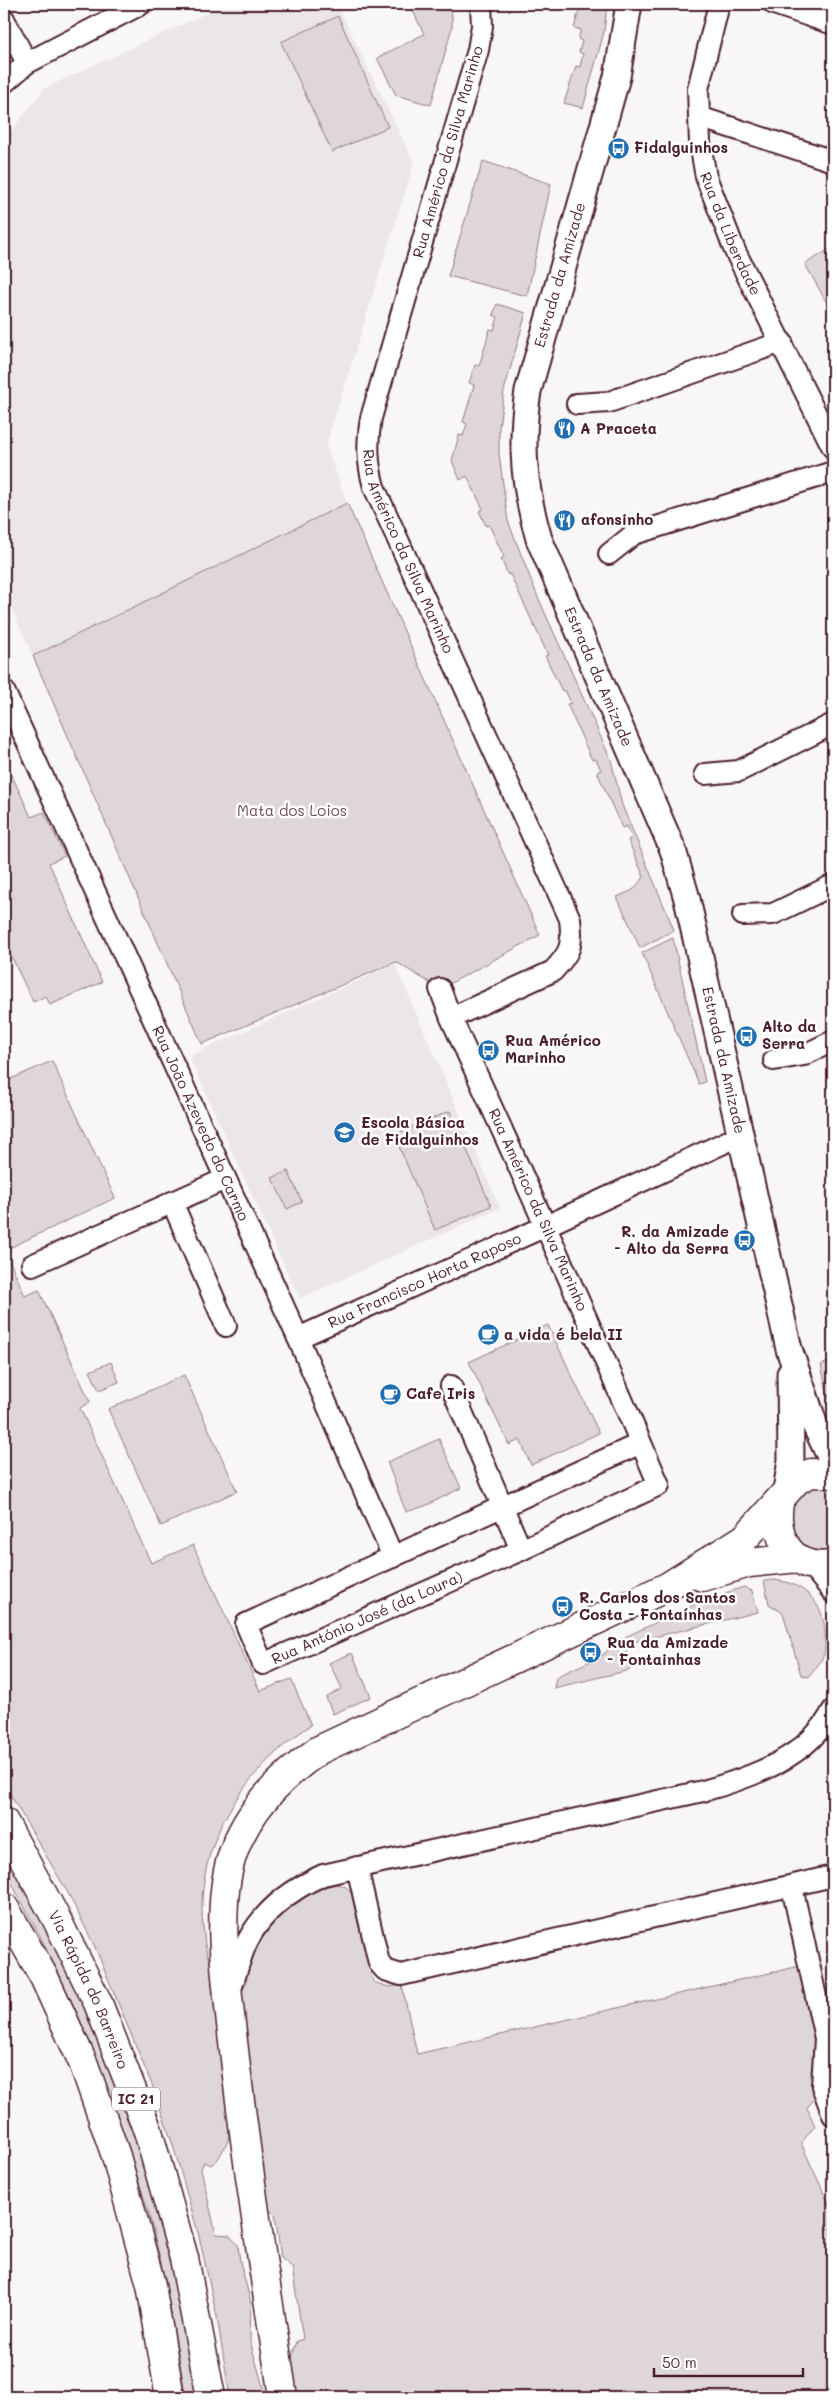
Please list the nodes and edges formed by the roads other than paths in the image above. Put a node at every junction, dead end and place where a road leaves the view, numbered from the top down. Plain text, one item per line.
1 (141, 4) edge
2 (481, 4) edge
3 (629, 4) edge
4 (720, 4) edge
5 (774, 4) edge
6 (4, 19) edge
7 (833, 24) edge
8 (27, 63) junction
9 (4, 83) edge
10 (699, 117) junction
11 (833, 161) edge
12 (782, 342) junction
13 (577, 404) dead end
14 (833, 448) edge
15 (833, 472) edge
16 (609, 554) dead end
17 (4, 691) edge
18 (833, 724) edge
19 (705, 774) dead end
20 (833, 885) edge
21 (743, 915) dead end
22 (440, 988) dead end
23 (451, 1018) junction
24 (833, 1041) edge
25 (774, 1060) dead end
26 (741, 1135) junction
27 (225, 1179) junction
28 (172, 1202) junction
29 (546, 1226) junction
30 (32, 1265) dead end
31 (226, 1326) dead end
32 (298, 1338) junction
33 (789, 1349) junction
34 (451, 1386) dead end
35 (641, 1443) junction
36 (833, 1463) edge
37 (833, 1474) edge
38 (659, 1485) joint
39 (783, 1495) junction
40 (503, 1507) junction
41 (522, 1550) junction
42 (393, 1557) junction
43 (813, 1561) edge
44 (667, 1587) junction
45 (833, 1592) edge
46 (833, 1710) edge
47 (4, 1822) edge
48 (357, 1867) junction
49 (833, 1876) edge
50 (792, 1887) junction
51 (4, 1907) edge
52 (228, 1996) junction
53 (833, 2115) edge
54 (170, 2397) edge
55 (211, 2397) edge
56 (283, 2397) edge

1 - 8 street
2 - 23 street, Rua Américo da Silva Marinho
3 - 26 street, Estrada da Amizade
4 - 10 street, Rua da Liberdade
5 - 7 street
6 - 8 street
8 - 9 street
10 - 11 street
10 - 12 street, Rua da Liberdade
12 - 13 street
12 - 14 street, Rua da Liberdade
15 - 16 street
17 - 27 street, Rua João Azevedo do Carmo
18 - 19 street
20 - 21 street
22 - 23 street, Rua Américo da Silva Marinho
23 - 29 street, Rua Américo da Silva Marinho
24 - 25 street
26 - 29 street, Rua Francisco Horta Raposo
26 - 33 street, Estrada da Amizade
27 - 28 street
27 - 32 street, Rua João Azevedo do Carmo
28 - 30 street
28 - 31 street
29 - 32 street, Rua Francisco Horta Raposo
29 - 35 street, Rua Américo da Silva Marinho
32 - 42 street, Rua João Azevedo do Carmo
33 - 36 street
33 - 39 street
34 - 40 street
35 - 38 street, Rua Américo da Silva Marinho
35 - 40 street, Rua António José (da Loura)
37 - 39 main road
38 - 41 street, Rua António José (da Loura)
39 - 43 main road
39 - 44 main road
40 - 41 street
40 - 42 street, Rua António José (da Loura)
41 - 42 street, Rua António José (da Loura)
43 - 44 main road
43 - 45 street
44 - 52 main road
46 - 48 street
47 - 55 main road, Via Rápida do Barreiro / IC 21
48 - 50 street
48 - 52 street
49 - 50 street
50 - 53 street
51 - 54 main road, IC 21
52 - 56 main road

